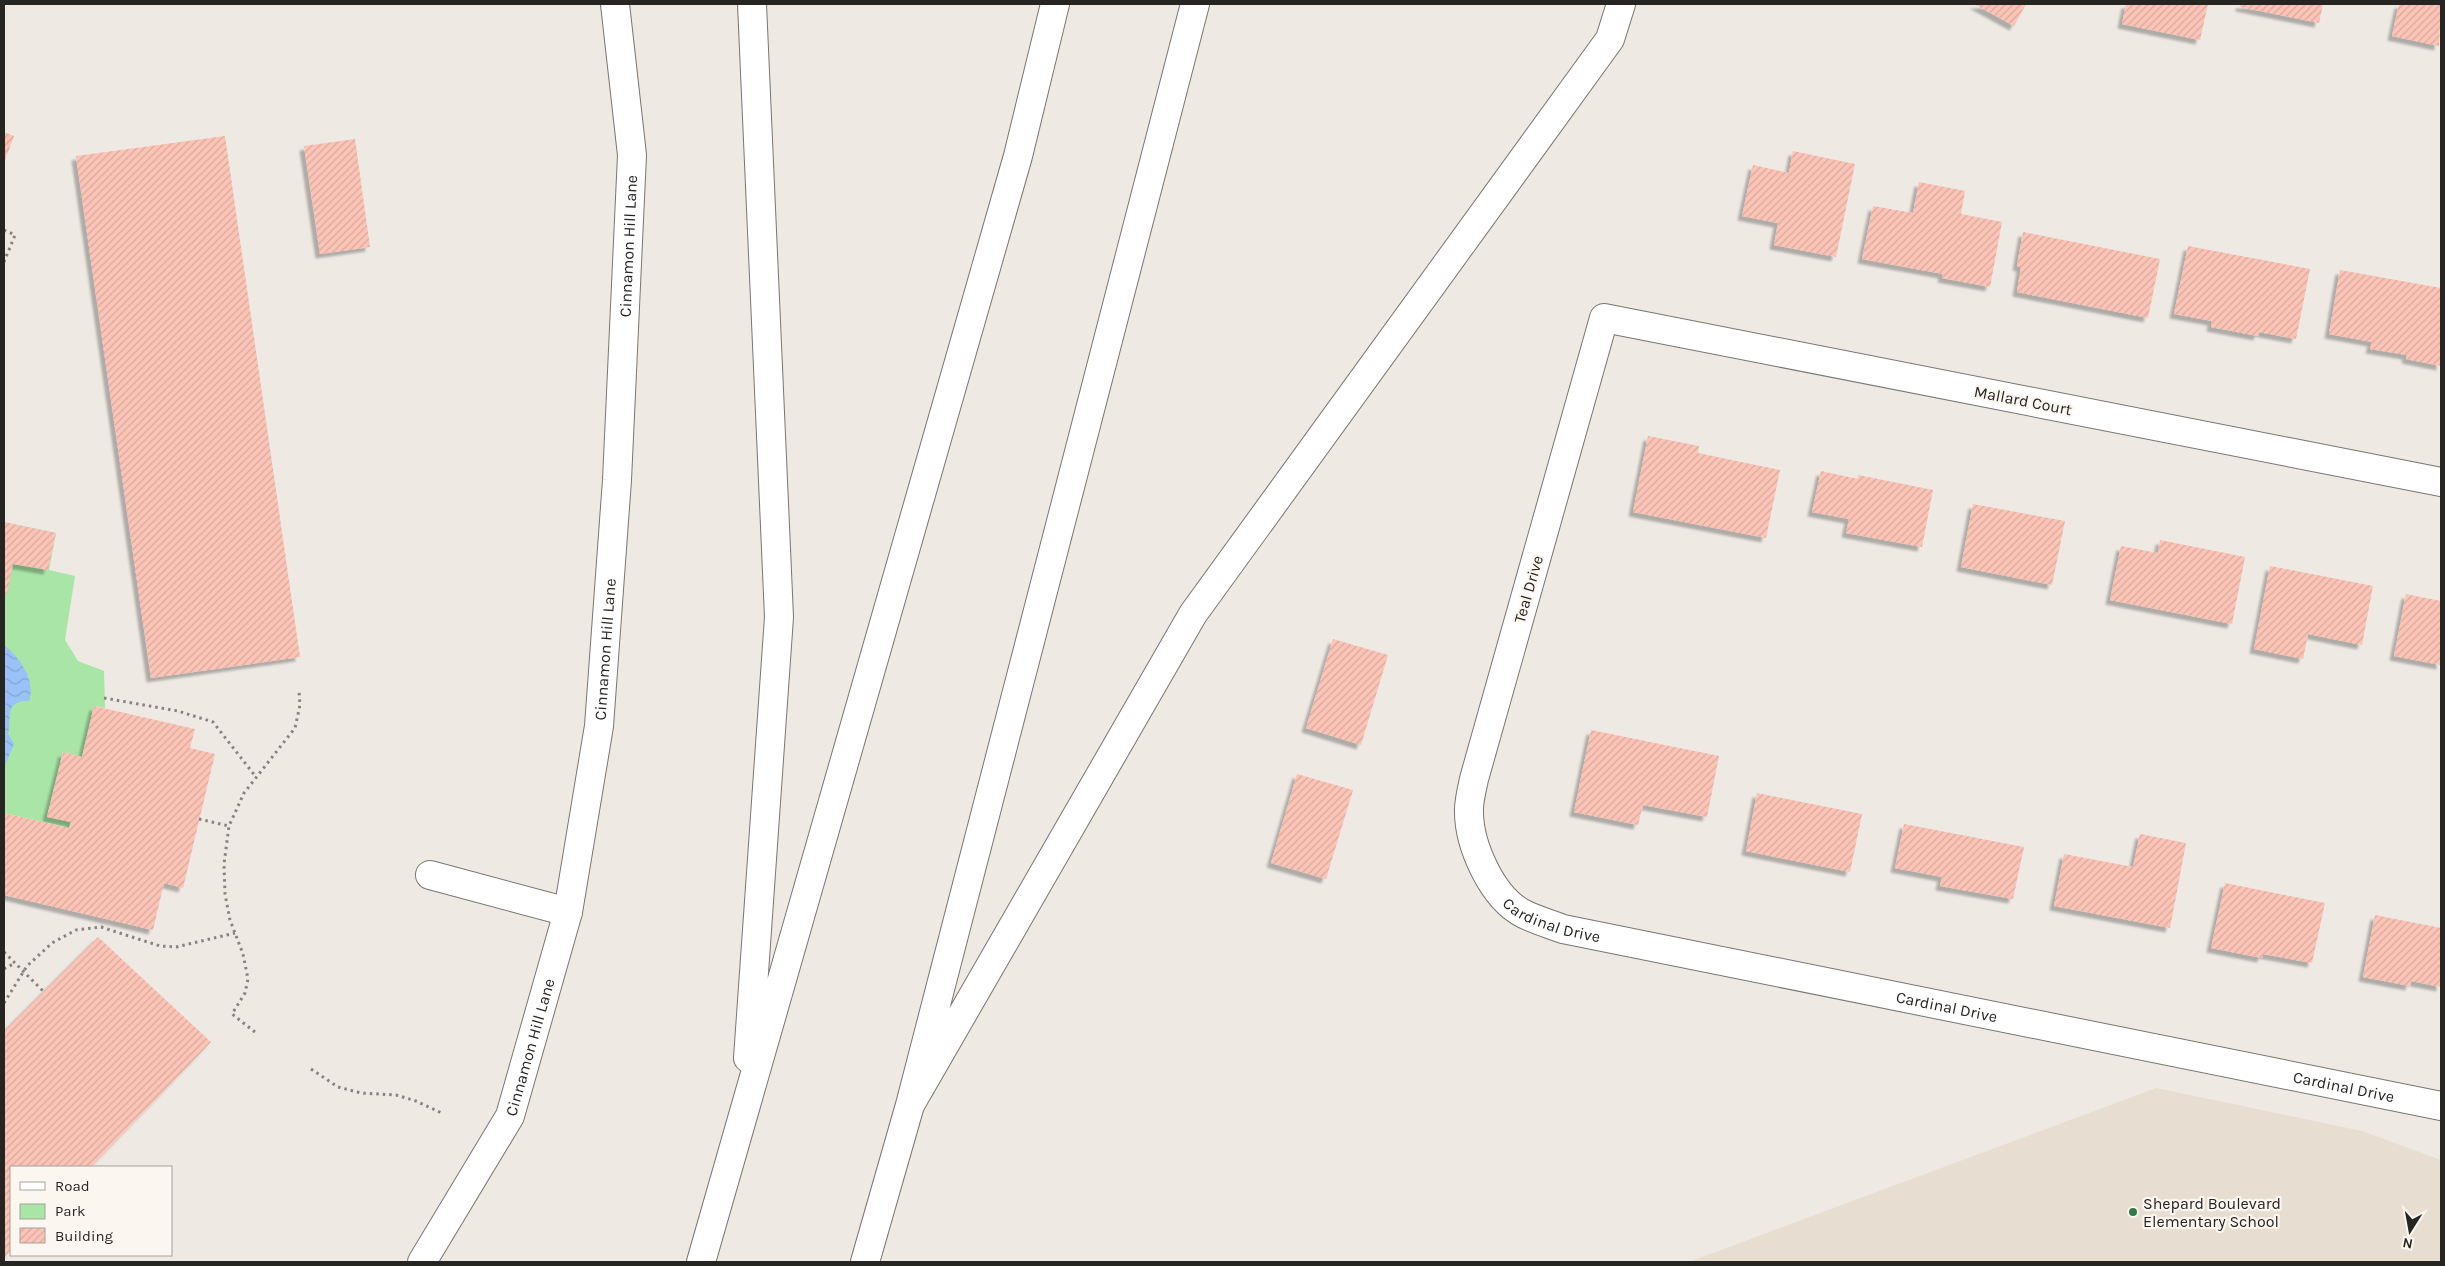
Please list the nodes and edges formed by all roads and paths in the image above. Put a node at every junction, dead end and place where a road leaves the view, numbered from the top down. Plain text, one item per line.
1 (614, 4) edge
2 (752, 4) edge
3 (1055, 4) edge
4 (1195, 4) edge
5 (1621, 4) edge
6 (4, 230) edge
7 (4, 262) edge
8 (1604, 318) joint
9 (2441, 482) edge
10 (299, 690) dead end
11 (104, 698) dead end
12 (256, 777) junction
13 (200, 819) dead end
14 (230, 826) junction
15 (1479, 860) joint
16 (430, 875) dead end
17 (568, 912) junction
18 (235, 933) junction
19 (4, 952) edge
20 (15, 963) junction
21 (4, 969) edge
22 (23, 971) junction
23 (43, 991) dead end
24 (4, 1003) edge
25 (255, 1032) dead end
26 (311, 1069) dead end
27 (2429, 1103) edge
28 (910, 1105) junction
29 (444, 1114) dead end
30 (744, 1114) junction
31 (2441, 1117) edge
32 (422, 1262) edge
33 (702, 1262) edge
34 (865, 1262) edge

1 - 17 main road, Cinnamon Hill Lane
2 - 30 main road
3 - 30 main road
4 - 28 main road
5 - 28 main road
6 - 7 path
8 - 9 main road, Mallard Court
8 - 15 main road, Teal Drive
10 - 12 path
11 - 12 path
12 - 14 path
13 - 14 path
14 - 18 path
15 - 27 main road, Cardinal Drive
16 - 17 main road
17 - 32 main road, Cinnamon Hill Lane
18 - 22 path
18 - 25 path
19 - 20 path
20 - 21 path
20 - 22 path
22 - 23 path
22 - 24 path
26 - 29 path
27 - 31 main road
28 - 34 main road
30 - 33 main road

